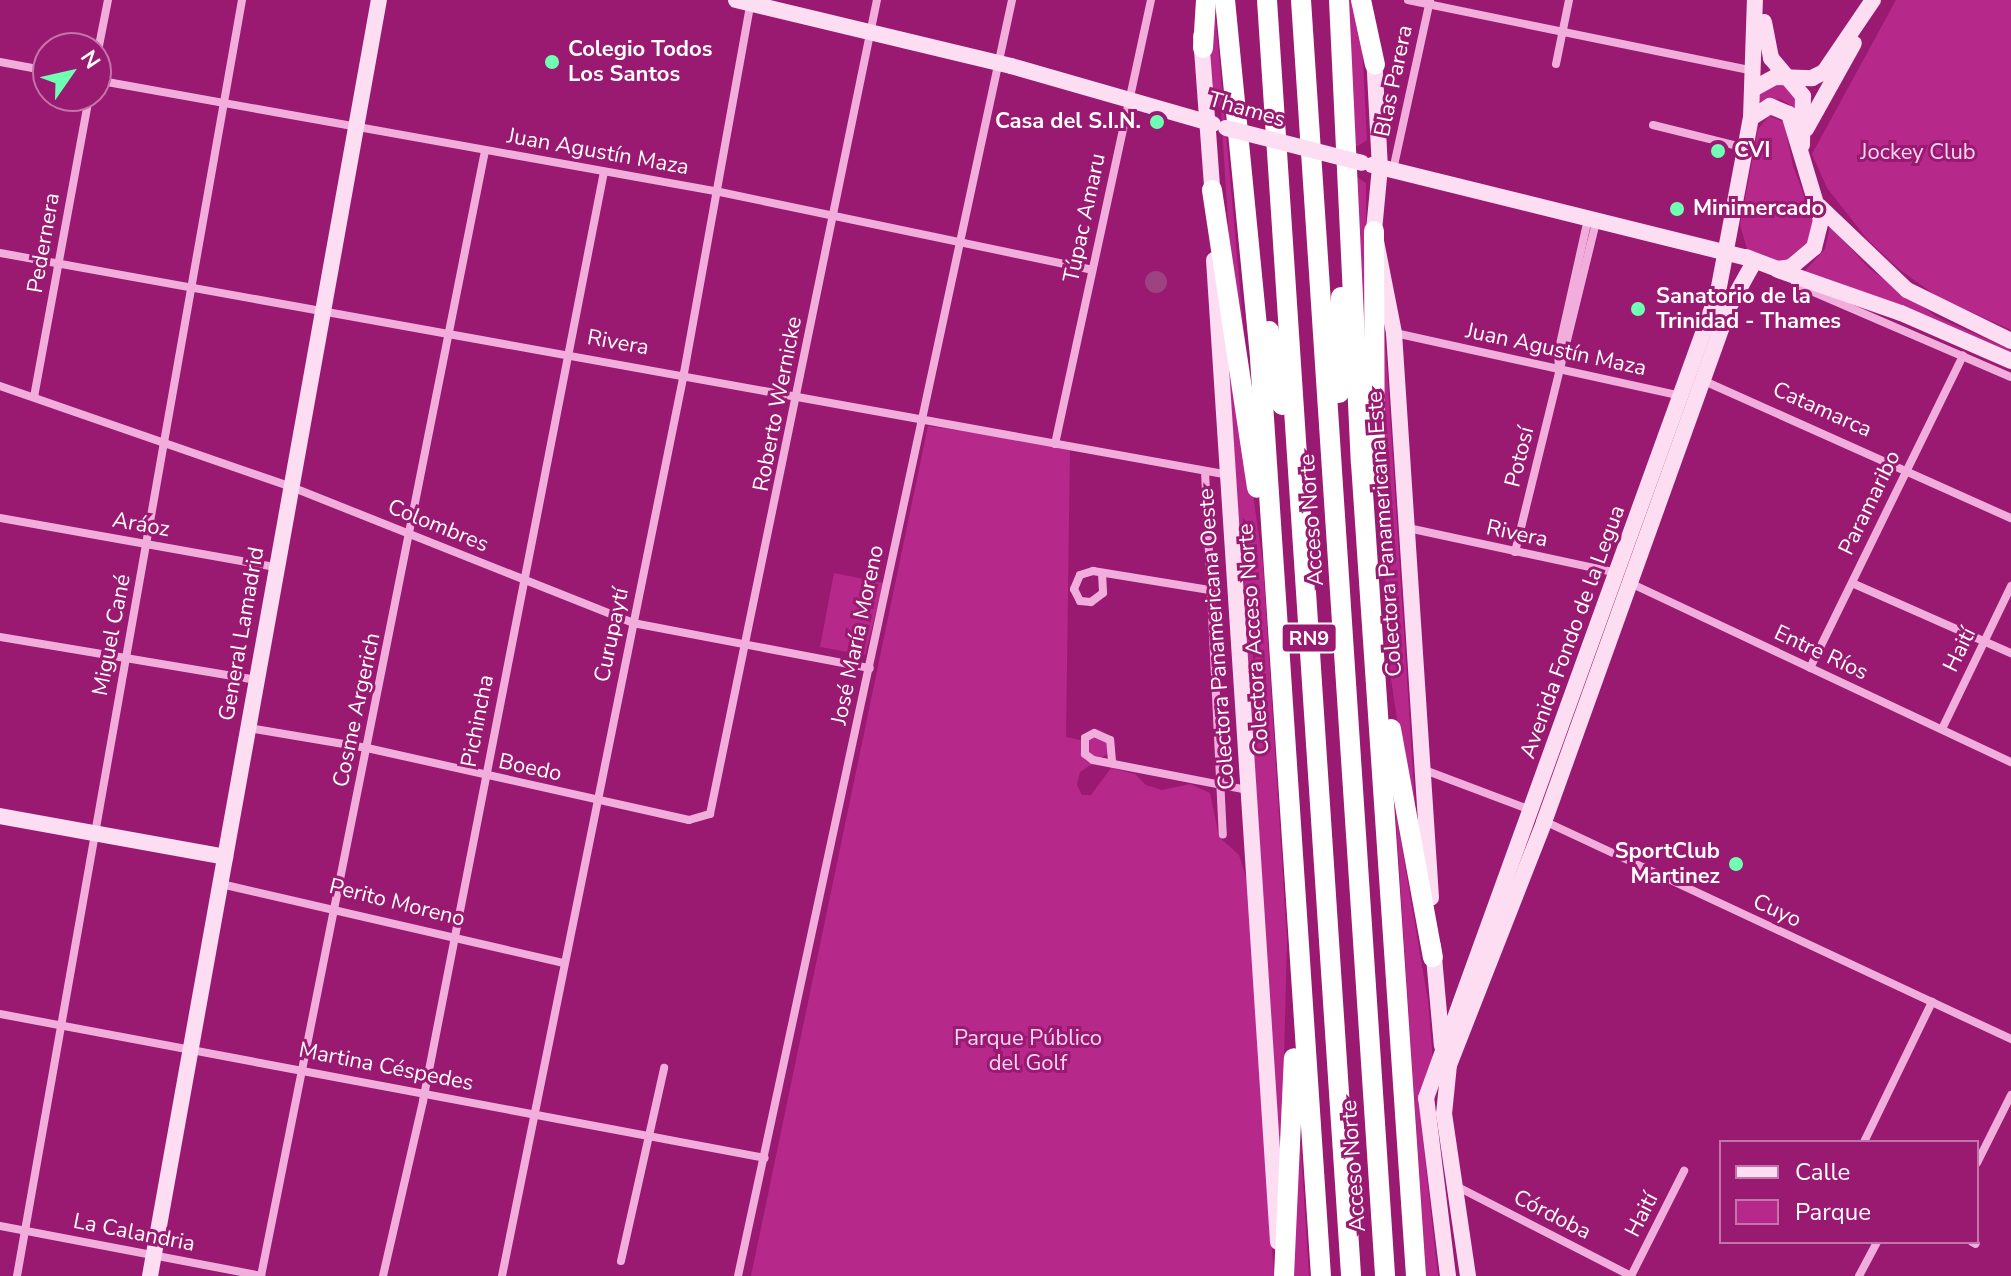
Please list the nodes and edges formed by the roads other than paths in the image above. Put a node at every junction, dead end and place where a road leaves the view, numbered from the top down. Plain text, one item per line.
1 (108, 0) edge
2 (242, 0) edge
3 (379, 0) edge
4 (877, 0) edge
5 (1012, 0) edge
6 (1151, 0) edge
7 (1198, 0) edge
8 (1206, 0) edge
9 (1225, 0) edge
10 (1240, 0) edge
11 (1267, 0) edge
12 (1301, 0) edge
13 (1327, 0) edge
14 (1339, 0) edge
15 (1361, 0) edge
16 (1372, 0) edge
17 (1408, 0) edge
18 (1569, 0) edge
19 (1755, 0) edge
20 (1764, 0) edge
21 (1873, 0) edge
22 (746, 1) edge
23 (1429, 1) edge
24 (1563, 29) junction
25 (1857, 29) junction
26 (102, 32) edge
27 (871, 32) junction
28 (1203, 48) junction
29 (0, 62) edge
30 (998, 63) junction
31 (1556, 64) dead end
32 (1375, 65) junction
33 (32, 68) edge
34 (1754, 71) junction
35 (1792, 78) junction
36 (112, 83) edge
37 (1753, 89) junction
38 (1130, 97) junction
39 (224, 102) junction
40 (86, 112) edge
41 (1751, 118) junction
42 (1206, 122) junction
43 (1653, 125) dead end
44 (357, 128) junction
45 (1806, 129) junction
46 (1746, 148) junction
47 (485, 151) junction
48 (1799, 154) junction
49 (1387, 168) junction
50 (604, 172) junction
51 (1212, 190) junction
52 (715, 191) junction
53 (1818, 205) junction
54 (834, 216) junction
55 (1593, 218) junction
56 (1731, 224) junction
57 (1374, 231) junction
58 (960, 240) junction
59 (1726, 252) junction
60 (0, 253) edge
61 (60, 262) junction
62 (1754, 262) junction
63 (1777, 269) junction
64 (1092, 270) junction
65 (189, 289) junction
66 (321, 310) junction
67 (450, 332) junction
68 (1394, 333) junction
69 (2011, 341) edge
70 (569, 353) junction
71 (1963, 355) junction
72 (2011, 361) edge
73 (1559, 371) junction
74 (684, 373) junction
75 (2011, 377) edge
76 (1705, 378) junction
77 (0, 386) edge
78 (798, 394) junction
79 (1682, 396) junction
80 (34, 397) junction
81 (921, 416) junction
82 (165, 441) junction
83 (1055, 444) junction
84 (1907, 469) junction
85 (1205, 471) junction
86 (1229, 475) junction
87 (289, 486) junction
88 (1301, 511) junction
89 (0, 518) edge
90 (2011, 518) edge
91 (1336, 525) junction
92 (1408, 528) junction
93 (412, 534) junction
94 (148, 544) junction
95 (1515, 552) junction
96 (276, 567) junction
97 (1102, 573) dead end
98 (1624, 579) junction
99 (524, 580) junction
100 (1852, 583) junction
101 (2011, 586) edge
102 (1209, 590) junction
103 (1277, 619) junction
104 (1372, 621) junction
105 (633, 623) junction
106 (0, 637) edge
107 (1984, 641) junction
108 (748, 646) junction
109 (2011, 653) edge
110 (126, 657) junction
111 (870, 668) junction
112 (1810, 668) junction
113 (257, 680) junction
114 (248, 728) junction
115 (1942, 729) junction
116 (367, 748) junction
117 (1112, 761) dead end
118 (2011, 762) edge
119 (1421, 768) junction
120 (486, 777) junction
121 (1220, 788) junction
122 (1249, 790) junction
123 (597, 800) junction
124 (710, 814) joint
125 (0, 816) edge
126 (1538, 816) junction
127 (95, 834) junction
128 (1223, 835) dead end
129 (225, 857) junction
130 (221, 884) junction
131 (334, 909) junction
132 (1297, 926) junction
133 (454, 940) junction
134 (1433, 957) junction
135 (564, 963) junction
136 (1434, 986) junction
137 (1466, 1000) junction
138 (1932, 1002) junction
139 (0, 1014) edge
140 (64, 1027) junction
141 (2011, 1039) edge
142 (191, 1048) junction
143 (1446, 1057) junction
144 (664, 1068) dead end
145 (303, 1069) junction
146 (424, 1092) junction
147 (2011, 1095) edge
148 (534, 1113) junction
149 (652, 1135) junction
150 (1865, 1140) edge
151 (765, 1158) junction
152 (1979, 1159) edge
153 (1684, 1171) dead end
154 (1456, 1186) junction
155 (0, 1226) edge
156 (26, 1231) junction
157 (1876, 1244) edge
158 (153, 1254) junction
159 (621, 1261) dead end
160 (1861, 1274) edge
161 (17, 1276) edge
162 (150, 1276) edge
163 (261, 1276) edge
164 (383, 1276) edge
165 (502, 1276) edge
166 (738, 1276) edge
167 (1282, 1276) edge
168 (1321, 1276) edge
169 (1351, 1276) edge
170 (1385, 1276) edge
171 (1416, 1276) edge
172 (1448, 1276) edge
173 (1468, 1276) edge
174 (1631, 1276) edge
175 (1871, 1276) edge

1 - 26 street
2 - 39 street, Miguel Cané
3 - 44 street, General Lamadrid
4 - 27 street, Roberto Wernicke
5 - 30 street, José María Moreno
6 - 38 street, Túpac Amaru
7 - 28 street, Colectora Panamericana Oeste
8 - 28 highway
9 - 103 highway, Colectora Acceso Norte
10 - 88 highway
11 - 88 highway, Acceso Norte / RN9
12 - 91 highway, Acceso Norte / RN9
13 - 91 highway
14 - 104 highway
15 - 32 highway
16 - 32 street, Colectora Panamericana Este
17 - 23 street
18 - 24 street
19 - 34 street
20 - 35 street
21 - 25 street
22 - 27 street, Thames
22 - 52 street, Curupaytí
23 - 24 street
23 - 49 street, Blas Parera
24 - 31 street
24 - 34 street
25 - 35 street
25 - 45 street
27 - 30 street, Thames
27 - 54 street, Roberto Wernicke
28 - 42 street, Colectora Panamericana Oeste
29 - 33 street
30 - 38 street, Thames
30 - 58 street, José María Moreno
32 - 49 street, Colectora Panamericana Este
34 - 37 street
35 - 37 street
35 - 45 street
36 - 39 street, Juan Agustín Maza
37 - 41 street
38 - 42 street, Thames
38 - 64 street, Túpac Amaru
39 - 44 street, Juan Agustín Maza
39 - 65 street, Miguel Cané
40 - 61 street, Pedernera
41 - 46 street, Avenida Fondo de la Legua
41 - 48 street
42 - 49 street, Thames, bridge
42 - 51 street, Colectora Panamericana Oeste
43 - 46 street
44 - 47 street, Juan Agustín Maza
44 - 66 street, General Lamadrid
45 - 48 street
46 - 56 street, Avenida Fondo de la Legua
47 - 50 street, Juan Agustín Maza
47 - 67 street, Cosme Argerich
48 - 53 street
49 - 55 street, Thames
49 - 57 street, Colectora Panamericana Este
50 - 52 street, Juan Agustín Maza
50 - 70 street, Pichincha
51 - 86 street, Colectora Panamericana Oeste
51 - 103 highway
52 - 54 street, Juan Agustín Maza
52 - 74 street, Curupaytí
53 - 63 street
53 - 69 street
54 - 58 street, Juan Agustín Maza
54 - 78 street, Roberto Wernicke
55 - 59 street, Thames
55 - 73 street, Potosí
56 - 59 street, Avenida Fondo de la Legua
56 - 62 street
57 - 68 street, Colectora Panamericana Este
57 - 104 highway
58 - 64 street, Juan Agustín Maza
58 - 81 street, José María Moreno
59 - 62 street, Thames
59 - 79 street, Avenida Fondo de la Legua
60 - 61 street, Rivera
61 - 65 street, Rivera
61 - 80 street, Pedernera
62 - 63 street, Thames
62 - 71 street
62 - 76 street, Avenida Fondo de la Legua
63 - 72 street, Thames
64 - 83 street, Túpac Amaru
65 - 66 street, Rivera
65 - 82 street, Miguel Cané
66 - 67 street, Rivera
66 - 87 street, General Lamadrid
67 - 70 street, Rivera
67 - 93 street, Cosme Argerich
68 - 73 street, Juan Agustín Maza
68 - 92 street, Colectora Panamericana Este
70 - 74 street, Rivera
70 - 99 street, Pichincha
71 - 75 street
71 - 84 street, Paramaribo
73 - 79 street, Juan Agustín Maza
73 - 95 street, Potosí
74 - 78 street, Rivera
74 - 105 street, Curupaytí
76 - 79 street
76 - 84 street, Catamarca
76 - 98 street, Avenida Fondo de la Legua
77 - 80 street, Colombres
78 - 81 street, Rivera
78 - 108 street, Roberto Wernicke
79 - 98 street, Avenida Fondo de la Legua
80 - 82 street, Colombres
81 - 83 street, Rivera
81 - 111 street, José María Moreno
82 - 87 street, Colombres
82 - 94 street, Miguel Cané
83 - 85 street, Rivera
84 - 90 street, Catamarca
84 - 100 street, Paramaribo
85 - 86 street, Rivera
85 - 102 street
86 - 122 street, Colectora Panamericana Oeste
87 - 93 street, Colombres
87 - 96 street, General Lamadrid
88 - 169 highway, Acceso Norte / RN9
89 - 94 street, Aráoz
91 - 170 highway, Acceso Norte / RN9
92 - 95 street, Rivera
92 - 119 street, Colectora Panamericana Este
93 - 99 street, Colombres
93 - 116 street, Cosme Argerich
94 - 96 street, Aráoz
94 - 110 street, Miguel Cané
95 - 98 street, Rivera
96 - 113 street, General Lamadrid
97 - 102 street
98 - 112 street, Entre Ríos
98 - 126 street, Avenida Fondo de la Legua
99 - 105 street, Colombres
99 - 120 street, Pichincha
100 - 107 street
100 - 112 street, Paramaribo
101 - 107 street, Haití
102 - 121 street
103 - 132 highway, Colectora Acceso Norte
104 - 134 highway
104 - 171 highway
105 - 108 street, Colombres
105 - 123 street, Curupaytí
106 - 110 street
107 - 109 street
107 - 115 street, Haití
108 - 111 street, Colombres
108 - 124 street, Roberto Wernicke
110 - 113 street
110 - 127 street, Miguel Cané
111 - 151 street, José María Moreno
112 - 115 street, Entre Ríos
113 - 114 street, General Lamadrid
114 - 116 street, Boedo
114 - 129 street, General Lamadrid
115 - 118 street, Entre Ríos
116 - 120 street, Boedo
116 - 131 street, Cosme Argerich
117 - 121 street
119 - 126 street
119 - 134 street, Colectora Panamericana Este
120 - 123 street, Boedo
120 - 133 street, Pichincha
121 - 122 street
121 - 128 street
122 - 167 street, Colectora Panamericana Oeste
123 - 124 street, Boedo
123 - 135 street, Curupaytí
125 - 127 street
126 - 137 street, Avenida Fondo de la Legua
126 - 138 street, Cuyo
127 - 129 street
127 - 140 street, Miguel Cané
129 - 130 street, General Lamadrid
130 - 131 street, Perito Moreno
130 - 142 street, General Lamadrid
131 - 133 street, Perito Moreno
131 - 145 street, Cosme Argerich
132 - 167 highway
132 - 168 highway, Colectora Acceso Norte
133 - 135 street, Perito Moreno
133 - 146 street, Pichincha
134 - 136 street, Colectora Panamericana Este
135 - 148 street, Curupaytí
136 - 137 street
136 - 143 street, Colectora Panamericana Este
137 - 143 street, Avenida Fondo de la Legua
138 - 141 street, Cuyo
138 - 150 street
139 - 140 street, Martina Céspedes
140 - 142 street, Martina Céspedes
140 - 156 street, Miguel Cané
142 - 145 street, Martina Céspedes
142 - 158 street, General Lamadrid
143 - 154 street
143 - 172 street
144 - 149 street
145 - 146 street, Martina Céspedes
145 - 163 street, Cosme Argerich
146 - 148 street, Martina Céspedes
146 - 164 street, Pichincha
147 - 152 street
148 - 149 street, Martina Céspedes
148 - 165 street, Curupaytí
149 - 151 street, Martina Céspedes
149 - 159 street
151 - 166 street, José María Moreno
153 - 174 street, Haití
154 - 173 street
154 - 174 street, Córdoba
155 - 156 street, La Calandria
156 - 158 street, La Calandria
156 - 161 street, Miguel Cané
157 - 160 street
158 - 162 street, General Lamadrid
158 - 163 street, La Calandria
160 - 175 street

